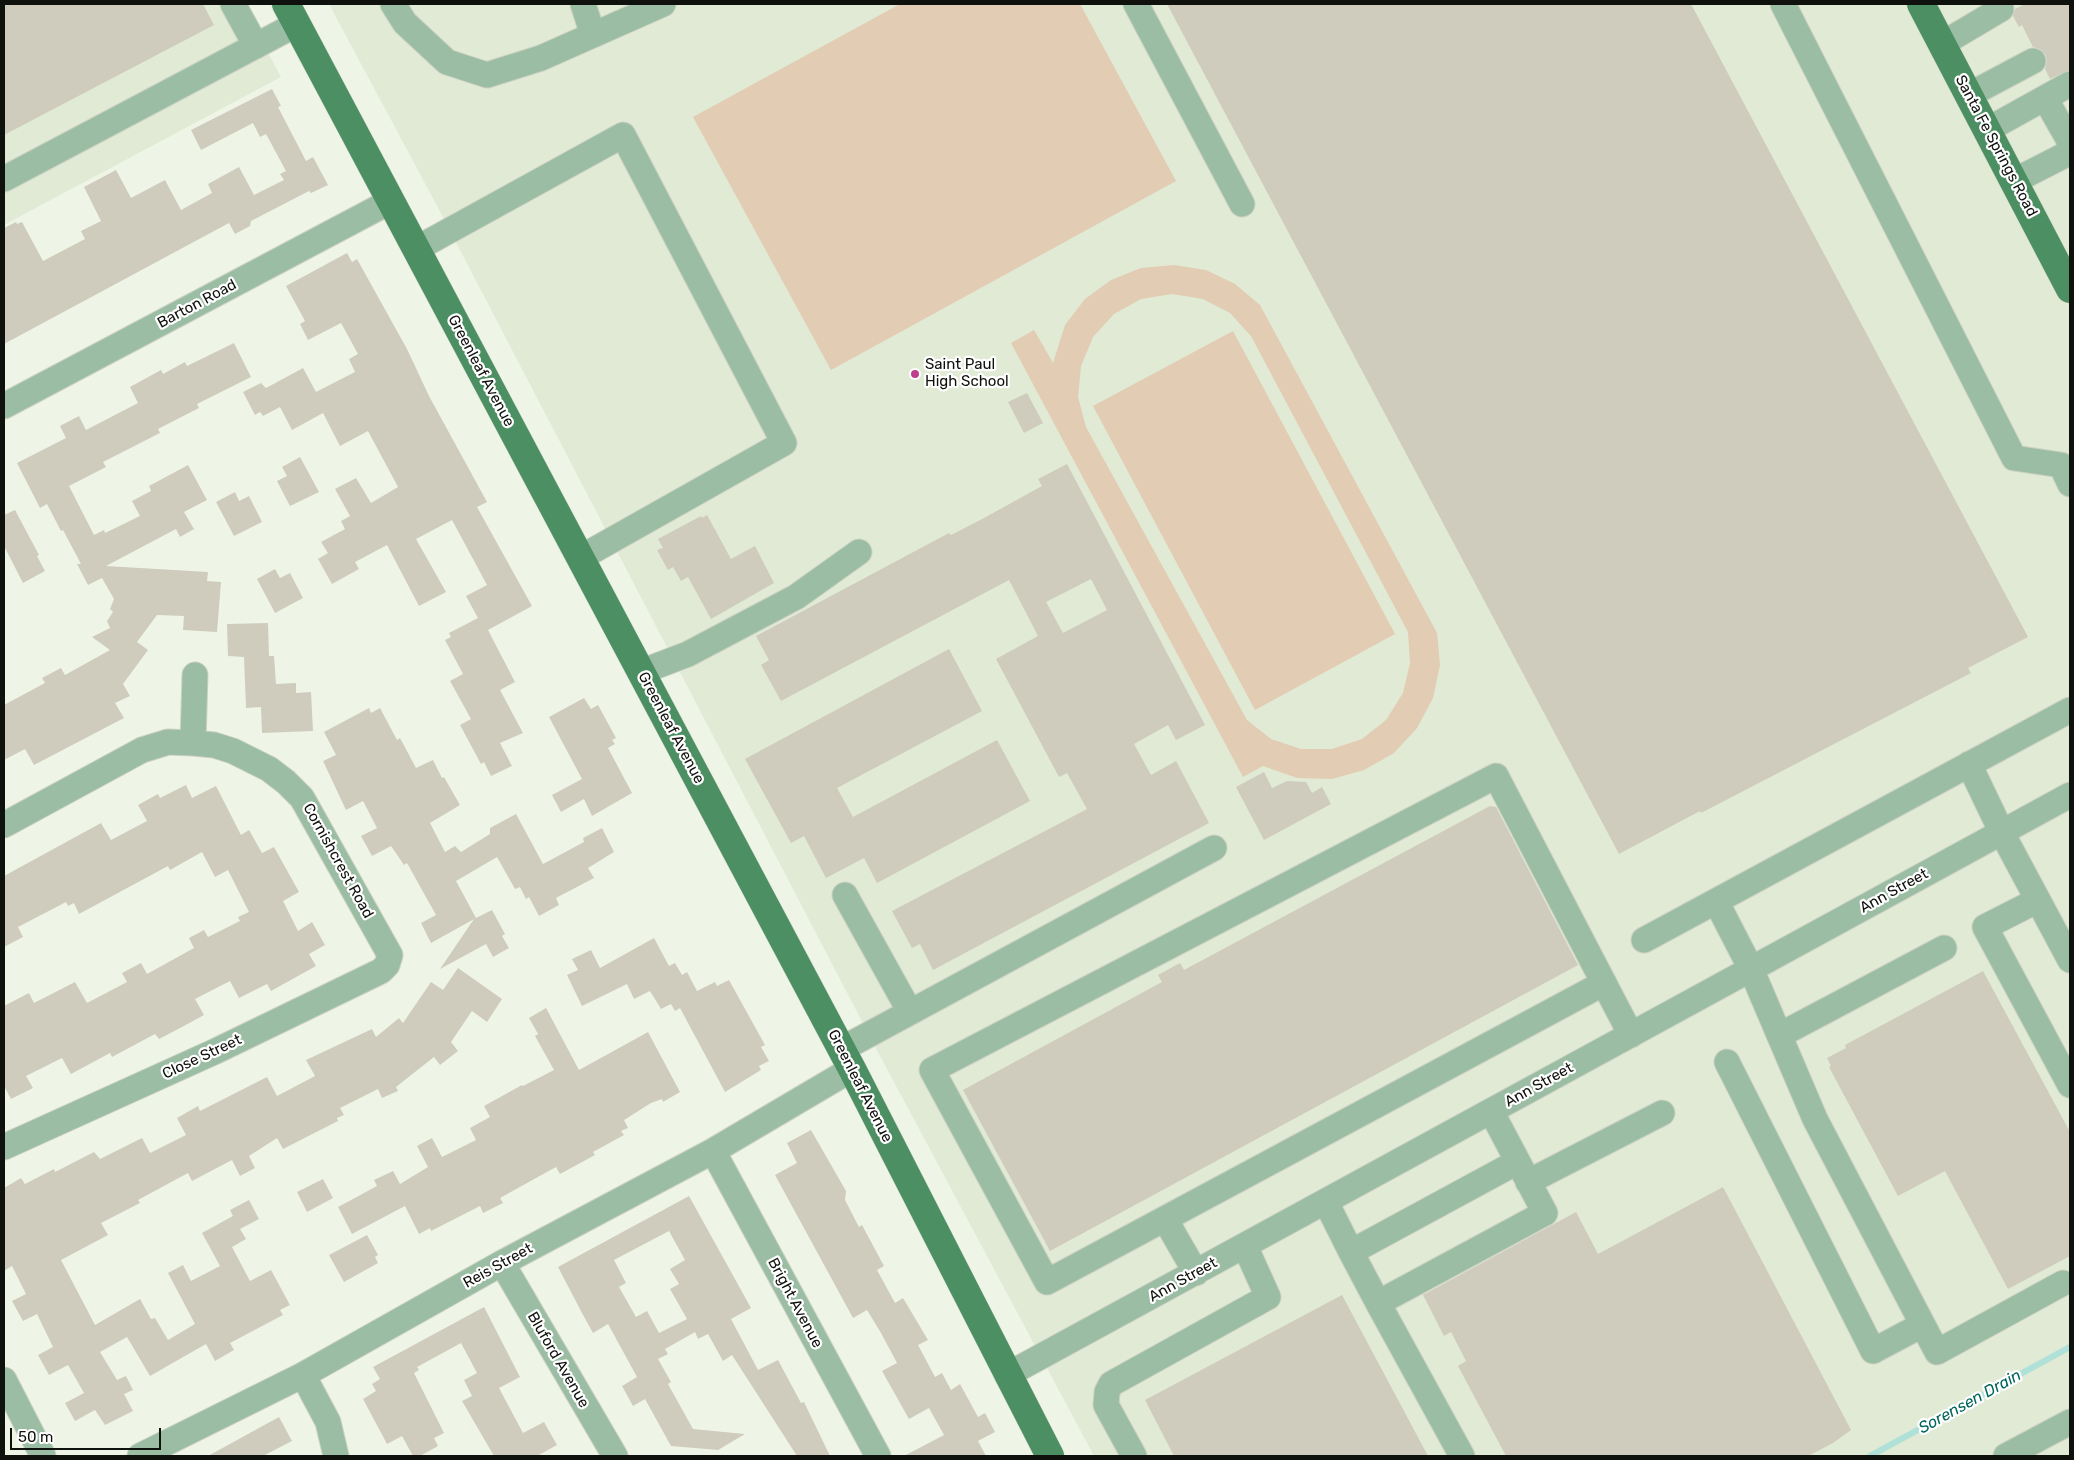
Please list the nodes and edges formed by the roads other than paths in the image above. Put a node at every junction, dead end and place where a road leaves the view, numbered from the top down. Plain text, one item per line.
1 (233, 4) edge
2 (393, 4) edge
3 (583, 4) edge
4 (663, 4) edge
5 (1136, 4) edge
6 (1783, 4) edge
7 (1921, 4) edge
8 (2002, 9) dead end
9 (291, 14) edge
10 (593, 36) junction
11 (1942, 44) junction
12 (256, 46) junction
13 (2033, 61) dead end
14 (2070, 84) edge
15 (1968, 95) junction
16 (2045, 98) junction
17 (1987, 130) junction
18 (4, 179) edge
19 (2014, 181) junction
20 (391, 201) junction
21 (1242, 204) dead end
22 (416, 249) junction
23 (2070, 289) edge
24 (4, 406) edge
25 (2070, 484) edge
26 (859, 552) dead end
27 (580, 558) junction
28 (641, 672) junction
29 (195, 675) dead end
30 (2070, 710) edge
31 (193, 743) junction
32 (1970, 764) junction
33 (2070, 795) edge
34 (4, 825) edge
35 (2002, 833) junction
36 (1214, 848) dead end
37 (845, 895) dead end
38 (2038, 900) junction
39 (1716, 901) junction
40 (1644, 940) dead end
41 (1944, 948) dead end
42 (390, 955) joint
43 (2070, 960) edge
44 (1751, 970) junction
45 (1604, 984) junction
46 (910, 1012) junction
47 (1631, 1035) junction
48 (1780, 1035) junction
49 (847, 1059) junction
50 (1727, 1062) dead end
51 (2070, 1084) edge
52 (1492, 1111) junction
53 (1662, 1113) dead end
54 (4, 1147) edge
55 (713, 1151) junction
56 (1523, 1172) junction
57 (1326, 1202) junction
58 (1165, 1219) junction
59 (1244, 1246) junction
60 (1351, 1252) junction
61 (502, 1263) junction
62 (1196, 1273) junction
63 (2063, 1283) dead end
64 (1378, 1302) junction
65 (1922, 1325) junction
66 (303, 1375) junction
67 (1008, 1376) junction
68 (4, 1380) edge
69 (2070, 1422) edge
70 (43, 1456) edge
71 (140, 1456) edge
72 (336, 1456) edge
73 (615, 1456) edge
74 (878, 1456) edge
75 (1050, 1456) edge
76 (1134, 1456) edge
77 (1462, 1456) edge
78 (2006, 1456) edge

1 - 12 street
2 - 10 street
3 - 10 street
4 - 10 street
5 - 21 street
6 - 25 street
7 - 11 main road, Santa Fe Springs Road
8 - 11 street
9 - 12 street
9 - 20 main road, Greenleaf Avenue
11 - 15 main road, Santa Fe Springs Road
12 - 18 street
13 - 15 street
14 - 16 street
15 - 17 main road, Santa Fe Springs Road
16 - 17 street
16 - 19 street
17 - 19 main road, Santa Fe Springs Road
19 - 23 main road, Santa Fe Springs Road
20 - 22 main road, Greenleaf Avenue
20 - 24 street, Barton Road
22 - 27 main road, Greenleaf Avenue
22 - 27 street
26 - 28 street
27 - 28 main road, Greenleaf Avenue
28 - 49 main road, Greenleaf Avenue
29 - 31 street
30 - 32 street
31 - 34 street, Cornishcrest Road
31 - 42 street, Cornishcrest Road
32 - 35 street
32 - 39 street
33 - 35 street, Ann Street
35 - 38 street
35 - 44 street, Ann Street
36 - 46 street, Reis Street
37 - 46 street
38 - 43 street
38 - 51 street
39 - 40 street
39 - 44 street
41 - 48 street
42 - 54 street, Close Street
44 - 47 street, Ann Street
44 - 48 street
45 - 47 street
45 - 58 street
45 - 58 street
46 - 49 street, Reis Street
47 - 52 street, Ann Street
48 - 65 street
49 - 55 street, Reis Street
49 - 67 main road, Greenleaf Avenue
50 - 65 street
52 - 56 street
52 - 57 street, Ann Street
53 - 56 street
55 - 61 street, Reis Street
55 - 74 street, Bright Avenue
56 - 60 street
56 - 64 street
57 - 59 street, Ann Street
57 - 60 street
58 - 62 street
59 - 62 street, Ann Street
59 - 76 street
60 - 64 street
61 - 66 street, Reis Street
61 - 73 street, Bluford Avenue
62 - 67 street, Ann Street
63 - 65 street
64 - 77 street
66 - 71 street, Reis Street
66 - 72 street
67 - 75 main road, Greenleaf Avenue
68 - 70 street
69 - 78 street

